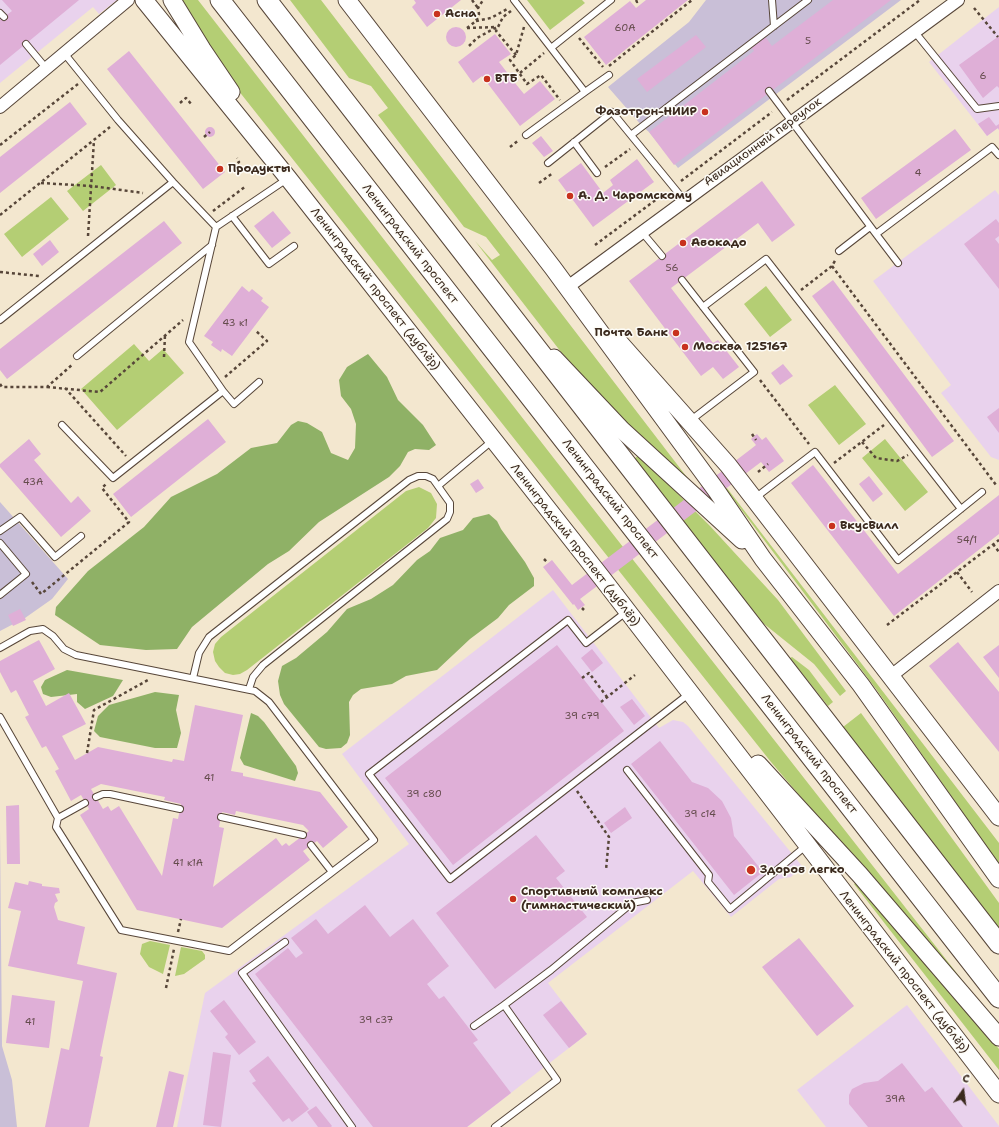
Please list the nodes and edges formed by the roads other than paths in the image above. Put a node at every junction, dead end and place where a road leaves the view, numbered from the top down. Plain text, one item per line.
1 (128, 0) edge
2 (144, 0) edge
3 (172, 0) edge
4 (220, 0) edge
5 (267, 0) edge
6 (347, 0) edge
7 (611, 0) edge
8 (772, 0) edge
9 (808, 0) edge
10 (958, 0) edge
11 (516, 3) edge
12 (774, 26) junction
13 (914, 31) junction
14 (26, 44) dead end
15 (551, 48) junction
16 (739, 52) junction
17 (64, 53) junction
18 (744, 58) dead end
19 (46, 68) junction
20 (609, 74) dead end
21 (769, 91) dead end
22 (585, 92) junction
23 (999, 106) edge
24 (0, 107) edge
25 (791, 121) junction
26 (526, 135) dead end
27 (631, 135) junction
28 (574, 142) junction
29 (999, 155) edge
30 (548, 163) dead end
31 (283, 172) junction
32 (597, 174) road end
33 (173, 182) junction
34 (684, 200) junction
35 (232, 216) junction
36 (216, 226) junction
37 (870, 227) junction
38 (641, 231) junction
39 (876, 234) junction
40 (212, 245) junction
41 (294, 246) dead end
42 (840, 251) road end
43 (662, 256) dead end
44 (898, 263) dead end
45 (552, 268) junction
46 (682, 280) dead end
47 (569, 286) junction
48 (703, 307) junction
49 (506, 308) junction
50 (0, 320) edge
51 (77, 356) road end
52 (260, 382) dead end
53 (223, 391) junction
54 (690, 421) junction
55 (62, 424) dead end
56 (493, 440) junction
57 (438, 486) junction
58 (982, 492) dead end
59 (754, 499) junction
60 (961, 509) junction
61 (0, 531) edge
62 (81, 536) dead end
63 (0, 543) edge
64 (763, 559) junction
65 (999, 591) edge
66 (0, 595) edge
67 (627, 611) junction
68 (0, 648) edge
69 (891, 676) junction
70 (193, 678) junction
71 (249, 689) junction
72 (691, 692) junction
73 (0, 717) edge
74 (627, 770) dead end
75 (96, 797) dead end
76 (85, 803) dead end
77 (180, 809) dead end
78 (221, 817) dead end
79 (999, 817) edge
80 (58, 818) junction
81 (303, 835) dead end
82 (311, 845) dead end
83 (807, 845) junction
84 (332, 872) junction
85 (999, 879) edge
86 (647, 900) dead end
87 (285, 942) dead end
88 (999, 944) edge
89 (999, 998) edge
90 (504, 1005) junction
91 (474, 1026) dead end
92 (999, 1036) edge
93 (999, 1094) edge
94 (352, 1127) edge
95 (495, 1127) edge

1 - 17 street
2 - 31 main road, Ленинградский проспект (дублёр)
3 - 31 main road
4 - 89 main road, Ленинградский проспект
5 - 49 main road
6 - 45 main road
7 - 15 lane
8 - 12 lane
9 - 12 lane
10 - 13 street, Авиационный переулок
11 - 15 lane
12 - 16 lane
13 - 23 lane
13 - 25 street, Авиационный переулок
14 - 19 lane
15 - 22 lane
16 - 18 lane
16 - 27 lane
17 - 19 street
17 - 33 lane
19 - 24 street
20 - 22 lane
21 - 25 lane
22 - 26 lane
25 - 34 street, Авиационный переулок
25 - 37 lane
27 - 28 lane
27 - 34 lane
28 - 30 lane
28 - 32 lane
29 - 39 lane
31 - 35 lane
31 - 56 main road, Ленинградский проспект (дублёр)
33 - 36 lane
33 - 50 lane
34 - 38 street, Авиационный переулок
35 - 36 lane
35 - 41 lane
36 - 40 lane
37 - 39 lane
37 - 42 lane
38 - 43 lane
38 - 47 street, Авиационный переулок
39 - 44 lane
40 - 51 lane
40 - 53 lane
45 - 47 main road
45 - 64 main road
46 - 48 lane
47 - 54 main road
48 - 54 lane
48 - 60 lane
49 - 64 main road
49 - 88 main road
52 - 53 lane
53 - 55 lane
54 - 59 main road
56 - 57 lane
56 - 67 main road, Ленинградский проспект (дублёр)
57 - 70 lane
57 - 71 lane
58 - 60 lane
59 - 60 lane
59 - 69 main road
61 - 62 lane
63 - 66 lane
64 - 85 main road
65 - 69 street
67 - 72 main road, Ленинградский проспект (дублёр)
67 - 72 lane
68 - 70 lane
69 - 79 main road
70 - 71 lane
71 - 84 lane
72 - 83 main road, Ленинградский проспект (дублёр)
72 - 92 main road
73 - 80 lane
74 - 83 lane
75 - 77 lane
76 - 80 lane
78 - 81 lane
80 - 84 lane
82 - 84 lane
83 - 93 main road, Ленинградский проспект (дублёр)
86 - 90 lane
87 - 94 lane
90 - 91 lane
90 - 95 lane

